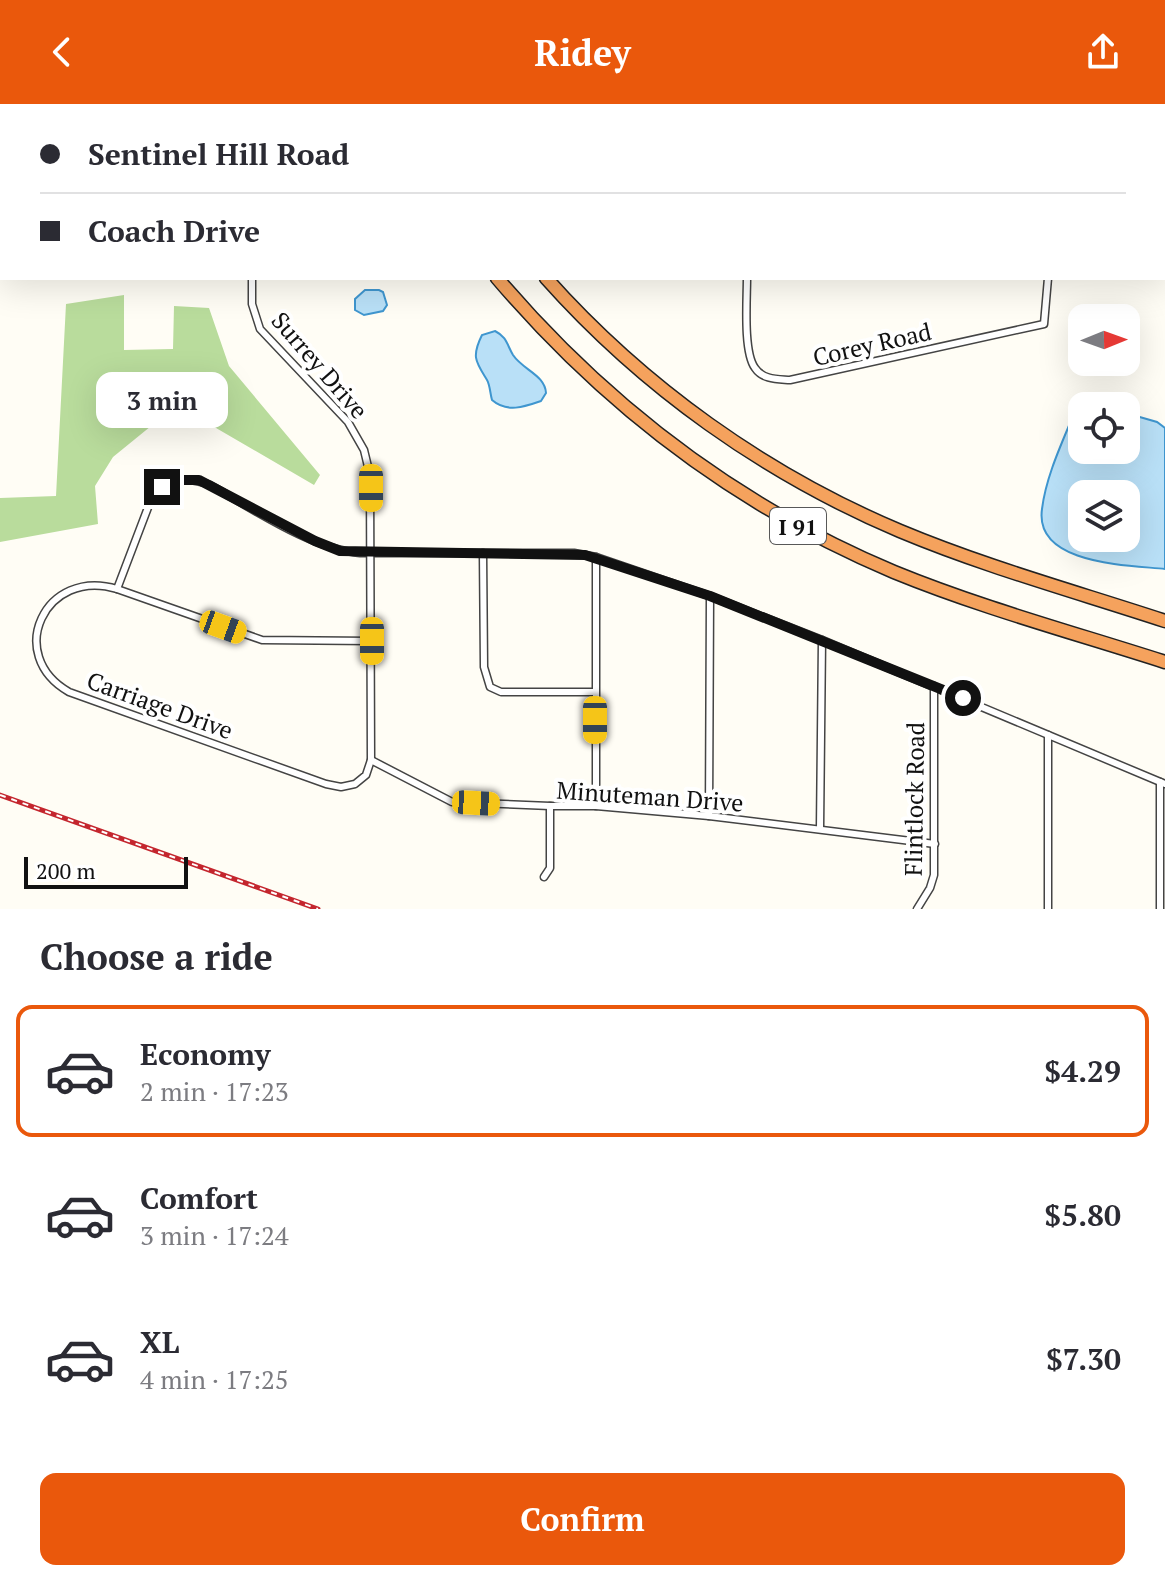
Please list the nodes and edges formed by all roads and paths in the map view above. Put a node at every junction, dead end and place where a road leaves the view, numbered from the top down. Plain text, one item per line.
1 (252, 280) edge
2 (499, 280) edge
3 (548, 280) edge
4 (747, 280) edge
5 (1048, 280) edge
6 (371, 553) junction
7 (483, 553) junction
8 (596, 557) junction
9 (117, 589) junction
10 (710, 596) junction
11 (1165, 621) edge
12 (822, 640) junction
13 (372, 641) junction
14 (1165, 662) edge
15 (934, 686) junction
16 (595, 692) junction
17 (1048, 735) junction
18 (371, 760) junction
19 (1162, 783) edge
20 (550, 806) junction
21 (596, 806) junction
22 (709, 816) junction
23 (820, 829) junction
24 (935, 844) junction
25 (544, 877) dead end
26 (918, 908) edge
27 (1048, 909) edge
28 (1163, 909) edge

1 - 6 street, Surrey Drive
2 - 14 highway, I 91
3 - 11 highway, I 91
4 - 5 street, Corey Road
6 - 7 street
6 - 9 street
6 - 13 street, Surrey Drive
7 - 8 street
7 - 16 street
8 - 10 street
8 - 16 street
9 - 13 street, Carriage Drive
9 - 18 street, Carriage Drive
10 - 12 street
10 - 22 street
12 - 15 street
12 - 23 street
13 - 18 street, Surrey Drive
15 - 17 street
15 - 24 street, Flintlock Road
16 - 21 street
17 - 19 street
17 - 27 street
18 - 20 street, Minuteman Drive
19 - 28 street
20 - 21 street, Minuteman Drive
20 - 25 street
21 - 22 street, Minuteman Drive
22 - 23 street, Minuteman Drive
23 - 24 street, Minuteman Drive
24 - 26 street, Flintlock Road

